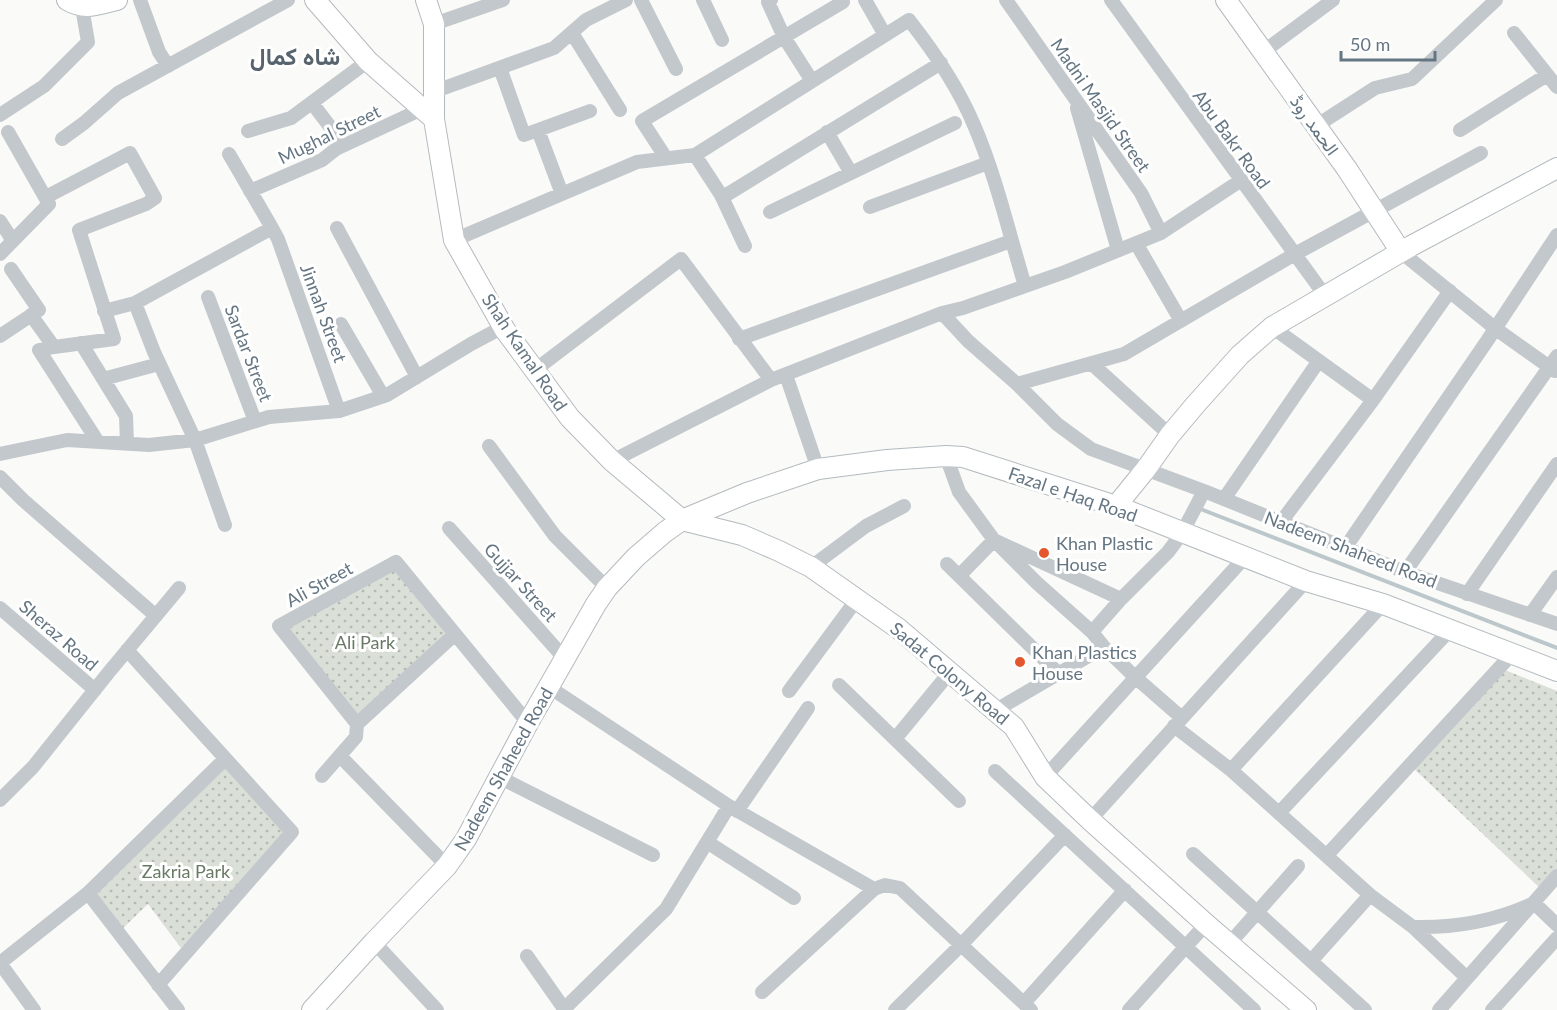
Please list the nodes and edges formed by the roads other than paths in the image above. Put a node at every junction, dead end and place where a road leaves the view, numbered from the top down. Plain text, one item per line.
1 (117, 0) edge
2 (140, 0) edge
3 (288, 0) edge
4 (315, 0) edge
5 (426, 0) edge
6 (503, 0) edge
7 (626, 0) edge
8 (641, 0) edge
9 (703, 0) edge
10 (771, 0) edge
11 (865, 0) edge
12 (1006, 0) edge
13 (1111, 0) edge
14 (1226, 0) edge
15 (1333, 0) edge
16 (1496, 0) edge
17 (843, 2) dead end
18 (75, 3) edge
19 (434, 24) junction
20 (572, 33) junction
21 (1514, 33) dead end
22 (885, 35) junction
23 (784, 37) junction
24 (722, 40) dead end
25 (1263, 52) junction
26 (368, 61) junction
27 (940, 63) junction
28 (168, 66) junction
29 (500, 68) junction
30 (676, 69) dead end
31 (1547, 75) junction
32 (812, 81) junction
33 (1557, 87) edge
34 (433, 92) junction
35 (1074, 97) junction
36 (312, 102) junction
37 (620, 110) dead end
38 (590, 111) dead end
39 (0, 114) edge
40 (428, 114) junction
41 (0, 120) edge
42 (954, 123) dead end
43 (1316, 126) junction
44 (538, 130) junction
45 (1460, 130) dead end
46 (248, 131) dead end
47 (827, 132) junction
48 (4, 134) edge
49 (62, 139) dead end
50 (344, 145) junction
51 (1481, 153) dead end
52 (229, 154) dead end
53 (695, 155) junction
54 (666, 158) junction
55 (988, 163) junction
56 (1557, 168) edge
57 (851, 173) junction
58 (1240, 180) junction
59 (250, 191) junction
60 (562, 194) junction
61 (46, 197) junction
62 (723, 197) junction
63 (870, 207) dead end
64 (1374, 210) junction
65 (770, 212) dead end
66 (0, 221) edge
67 (272, 228) junction
68 (337, 228) dead end
69 (1161, 233) junction
70 (1557, 235) edge
71 (454, 240) junction
72 (13, 241) junction
73 (1011, 241) junction
74 (1136, 243) junction
75 (745, 246) dead end
76 (1118, 250) junction
77 (1401, 252) junction
78 (0, 254) edge
79 (1295, 254) junction
80 (11, 268) dead end
81 (1025, 286) junction
82 (1450, 291) junction
83 (208, 297) dead end
84 (1326, 297) junction
85 (135, 303) junction
86 (104, 311) junction
87 (942, 313) junction
88 (31, 315) junction
89 (1181, 321) junction
90 (341, 324) dead end
91 (503, 327) junction
92 (1272, 327) junction
93 (1496, 328) junction
94 (0, 336) edge
95 (740, 339) junction
96 (81, 343) junction
97 (54, 347) junction
98 (1318, 362) junction
99 (1091, 363) junction
100 (159, 364) junction
101 (1554, 365) edge
102 (534, 370) junction
103 (786, 375) junction
104 (417, 377) junction
105 (103, 379) junction
106 (771, 380) junction
107 (1017, 384) junction
108 (383, 396) junction
109 (1373, 400) junction
110 (339, 411) junction
111 (255, 421) junction
112 (1170, 435) junction
113 (195, 440) junction
114 (98, 442) junction
115 (127, 444) junction
116 (489, 446) dead end
117 (0, 454) edge
118 (946, 456) junction
119 (612, 461) junction
120 (1557, 464) edge
121 (818, 469) junction
122 (1146, 469) junction
123 (0, 477) edge
124 (1204, 491) junction
125 (1224, 499) junction
126 (904, 506) dead end
127 (1116, 506) junction
128 (682, 520) junction
129 (1281, 522) junction
130 (225, 525) dead end
131 (449, 528) dead end
132 (1182, 533) junction
133 (994, 540) junction
134 (1345, 548) junction
135 (1246, 556) junction
136 (947, 564) dead end
137 (811, 567) junction
138 (1405, 572) junction
139 (959, 576) junction
140 (1557, 577) edge
141 (1306, 580) junction
142 (179, 588) dead end
143 (607, 588) junction
144 (1467, 594) junction
145 (857, 599) junction
146 (1120, 599) junction
147 (1383, 604) junction
148 (0, 608) edge
149 (1530, 615) junction
150 (156, 616) junction
151 (1557, 624) edge
152 (1449, 631) junction
153 (1092, 632) junction
154 (454, 634) junction
155 (1104, 647) junction
156 (127, 650) junction
157 (1512, 654) junction
158 (565, 659) junction
159 (1557, 671) edge
160 (950, 672) junction
161 (1058, 673) junction
162 (1135, 677) junction
163 (839, 685) dead end
164 (549, 687) junction
165 (95, 690) junction
166 (789, 691) dead end
167 (808, 708) dead end
168 (996, 710) junction
169 (1178, 722) junction
170 (528, 723) junction
171 (357, 724) junction
172 (895, 739) junction
173 (341, 757) junction
174 (225, 759) junction
175 (1231, 770) junction
176 (995, 771) dead end
177 (322, 776) dead end
178 (499, 777) junction
179 (1045, 777) junction
180 (0, 800) edge
181 (959, 801) dead end
182 (733, 808) junction
183 (1279, 813) junction
184 (1089, 820) junction
185 (1065, 836) junction
186 (707, 842) junction
187 (1193, 854) dead end
188 (653, 855) dead end
189 (1327, 855) junction
190 (447, 866) junction
191 (1298, 866) dead end
192 (1557, 876) edge
193 (874, 889) junction
194 (1125, 890) junction
195 (88, 893) junction
196 (1370, 895) junction
197 (794, 898) dead end
198 (1534, 903) junction
199 (1257, 912) junction
200 (1206, 924) junction
201 (1557, 925) edge
202 (1413, 927) junction
203 (1557, 938) edge
204 (374, 942) junction
205 (1230, 944) junction
206 (961, 945) junction
207 (1186, 947) junction
208 (526, 956) dead end
209 (1311, 961) junction
210 (0, 963) edge
211 (1467, 978) junction
212 (158, 985) junction
213 (762, 992) dead end
214 (1027, 1007) edge
215 (34, 1010) edge
216 (178, 1010) edge
217 (312, 1010) edge
218 (437, 1010) edge
219 (564, 1010) edge
220 (895, 1010) edge
221 (1129, 1010) edge
222 (1254, 1010) edge
223 (1306, 1010) edge
224 (1365, 1010) edge
225 (1439, 1010) edge
226 (1492, 1010) edge

1 - 18 street
2 - 28 street
3 - 28 street
4 - 26 street
5 - 19 street, Shah Kamal Road
6 - 19 street
7 - 20 street
8 - 30 street
9 - 24 street
10 - 23 street
11 - 22 street
12 - 35 street, Madni Masjid Street
13 - 58 street, Abu Bakr Road
14 - 25 street, الحمد روڈ
15 - 25 street
16 - 43 street
17 - 23 street
18 - 39 street
19 - 34 street, Shah Kamal Road
20 - 29 street
20 - 37 street
21 - 31 street
22 - 27 street
22 - 32 street
23 - 32 street
23 - 54 street
25 - 43 street, الحمد روڈ
26 - 36 street
26 - 40 street
27 - 47 street
27 - 55 street
28 - 49 street
29 - 34 street
29 - 44 street
31 - 33 street
31 - 45 street
32 - 53 street
34 - 40 street, Shah Kamal Road
35 - 69 street, Madni Masjid Street
35 - 76 street
36 - 46 street
36 - 50 street
38 - 44 street
40 - 50 street, Mughal Street
40 - 71 street, Shah Kamal Road
41 - 48 street
42 - 57 street
43 - 64 street, الحمد روڈ
44 - 60 street
47 - 57 street
47 - 62 street
48 - 61 street
50 - 59 street, Mughal Street
51 - 64 street
52 - 59 street, Jinnah Street
53 - 54 street
53 - 62 street
54 - 60 street
55 - 63 street
55 - 73 street
56 - 77 street
57 - 65 street
58 - 69 street
58 - 79 street, Abu Bakr Road
59 - 67 street, Jinnah Street
60 - 71 street
61 - 72 street
61 - 86 street
62 - 75 street
64 - 77 street, الحمد روڈ
64 - 79 street
66 - 72 street
67 - 85 street
67 - 110 street, Jinnah Street
68 - 104 street
69 - 74 street
70 - 93 street
71 - 91 street, Shah Kamal Road
72 - 78 street
73 - 81 street
73 - 95 street
74 - 76 street
74 - 89 street
76 - 81 street
77 - 82 street
77 - 84 street
79 - 84 street, Abu Bakr Road
79 - 89 street
80 - 88 street
81 - 87 street
82 - 93 street
82 - 109 street
83 - 111 street, Sardar Street
84 - 92 street
85 - 86 street
85 - 100 street
86 - 96 street
87 - 103 street
87 - 107 street, Nadeem Shaheed Road
88 - 94 street
88 - 97 street
89 - 99 street
90 - 108 street
91 - 102 street, Shah Kamal Road
91 - 104 street
92 - 98 street
92 - 112 street
93 - 101 street
93 - 134 street
95 - 102 street
95 - 106 street
96 - 97 street
96 - 105 street
97 - 114 street
98 - 109 street
98 - 125 street
99 - 107 street
99 - 112 street
100 - 105 street
100 - 113 street
101 - 138 street
102 - 119 street, Shah Kamal Road
103 - 106 street
103 - 121 street
104 - 108 street
105 - 115 street
106 - 119 street
107 - 122 street, Nadeem Shaheed Road
108 - 110 street
109 - 129 street
110 - 111 street
111 - 113 street
112 - 122 street
113 - 115 street
113 - 130 street
114 - 115 street
114 - 117 street
116 - 143 street
118 - 121 street, Fazal e Haq Road
118 - 127 street, Fazal e Haq Road
118 - 133 street
119 - 128 street, Shah Kamal Road
120 - 144 street
121 - 128 street, Fazal e Haq Road
122 - 124 street, Nadeem Shaheed Road
122 - 127 street
123 - 150 street
124 - 125 street, Nadeem Shaheed Road
124 - 132 street
125 - 129 street, Nadeem Shaheed Road
126 - 137 street
127 - 132 street, Fazal e Haq Road
128 - 137 street, Sadat Colony Road
128 - 143 street, Nadeem Shaheed Road
129 - 134 street, Nadeem Shaheed Road
131 - 158 street, Gujjar Street
132 - 135 street, Fazal e Haq Road
132 - 146 street
133 - 139 street
133 - 146 street
133 - 153 street
134 - 138 street, Nadeem Shaheed Road
135 - 141 street, Fazal e Haq Road
135 - 162 street
136 - 139 street
137 - 145 street, Sadat Colony Road
138 - 144 street, Nadeem Shaheed Road
139 - 161 street
140 - 149 street
141 - 147 street, Fazal e Haq Road
141 - 169 street
142 - 150 street
143 - 158 street, Nadeem Shaheed Road
144 - 149 street, Nadeem Shaheed Road
145 - 160 street, Sadat Colony Road
145 - 166 street
146 - 153 street
147 - 152 street, Fazal e Haq Road
147 - 175 street
148 - 165 street, Sheraz Road
149 - 151 street, Nadeem Shaheed Road
150 - 156 street
152 - 157 street, Fazal e Haq Road
152 - 183 street
153 - 155 street
154 - 170 street, Ali Street
154 - 171 street
154 - 171 street, Ali Street
155 - 161 street
155 - 162 street
156 - 165 street
156 - 174 street
157 - 159 street, Fazal e Haq Road
157 - 189 street
158 - 164 street, Nadeem Shaheed Road
160 - 168 street, Sadat Colony Road
160 - 172 street
161 - 168 street
162 - 169 street
162 - 179 street
163 - 172 street
164 - 170 street, Nadeem Shaheed Road
164 - 182 street
165 - 180 street
167 - 182 street
168 - 179 street, Sadat Colony Road
169 - 175 street
169 - 184 street
170 - 178 street, Nadeem Shaheed Road
171 - 173 street
172 - 181 street
173 - 177 street
173 - 190 street
174 - 195 street
174 - 212 street
175 - 183 street
176 - 185 street
178 - 188 street
178 - 190 street, Nadeem Shaheed Road
179 - 184 street, Sadat Colony Road
182 - 186 street
182 - 193 street
183 - 189 street
184 - 200 street, Sadat Colony Road
185 - 194 street
185 - 206 street
186 - 197 street
186 - 219 street
187 - 199 street
189 - 196 street
190 - 204 street, Nadeem Shaheed Road
191 - 199 street
192 - 198 street
193 - 206 street
193 - 213 street
194 - 207 street
194 - 214 street
195 - 210 street
195 - 212 street
196 - 202 street
196 - 209 street
198 - 201 street
198 - 202 street
198 - 211 street
199 - 205 street
199 - 209 street
200 - 205 street, Sadat Colony Road
200 - 207 street
202 - 211 street
203 - 226 street
204 - 217 street, Nadeem Shaheed Road
204 - 218 street
205 - 223 street, Sadat Colony Road
206 - 214 street
206 - 220 street
207 - 221 street
207 - 222 street
208 - 219 street
209 - 224 street
210 - 215 street
211 - 225 street
212 - 216 street

